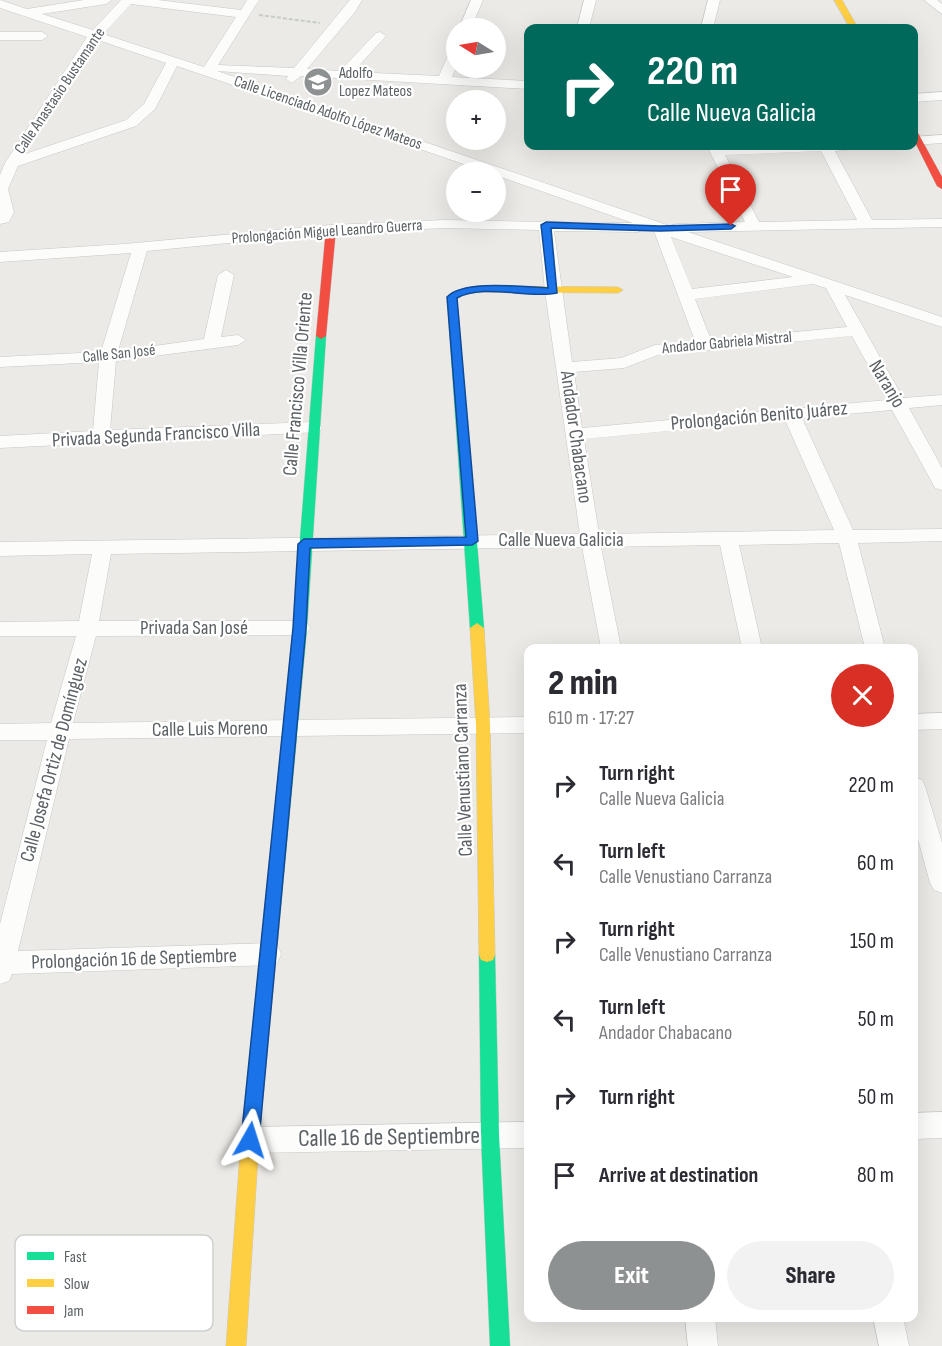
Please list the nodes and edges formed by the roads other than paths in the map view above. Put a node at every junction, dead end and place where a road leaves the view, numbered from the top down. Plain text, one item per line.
1 (106, 0) edge
2 (128, 0) edge
3 (253, 0) edge
4 (356, 0) edge
5 (477, 0) edge
6 (590, 0) edge
7 (714, 0) edge
8 (838, 0) edge
9 (930, 0) edge
10 (0, 4) edge
11 (942, 10) edge
12 (27, 13) junction
13 (245, 14) junction
14 (469, 18) edge
15 (11, 20) dead end
16 (54, 22) junction
17 (583, 24) edge
18 (708, 24) edge
19 (852, 24) edge
20 (0, 36) edge
21 (42, 36) dead end
22 (94, 36) junction
23 (380, 36) dead end
24 (173, 62) junction
25 (189, 66) junction
26 (210, 67) junction
27 (300, 72) junction
28 (343, 75) junction
29 (446, 76) edge
30 (444, 81) junction
31 (524, 85) edge
32 (277, 95) junction
33 (942, 96) edge
34 (918, 98) edge
35 (918, 139) edge
36 (942, 139) edge
37 (918, 144) edge
38 (716, 150) edge
39 (828, 150) edge
40 (12, 162) junction
41 (942, 186) edge
42 (0, 220) edge
43 (942, 223) edge
44 (546, 225) junction
45 (867, 225) junction
46 (754, 226) junction
47 (660, 228) junction
48 (331, 229) junction
49 (140, 248) junction
50 (0, 257) edge
51 (226, 274) dead end
52 (824, 281) junction
53 (618, 290) dead end
54 (553, 291) junction
55 (686, 295) junction
56 (942, 322) edge
57 (855, 331) junction
58 (238, 340) dead end
59 (212, 342) junction
60 (705, 345) junction
61 (108, 357) junction
62 (0, 362) edge
63 (566, 368) junction
64 (942, 400) edge
65 (899, 403) junction
66 (791, 413) junction
67 (313, 428) junction
68 (575, 434) junction
69 (101, 437) junction
70 (0, 442) edge
71 (942, 484) edge
72 (942, 535) edge
73 (847, 537) junction
74 (728, 539) junction
75 (590, 540) junction
76 (472, 541) junction
77 (304, 544) junction
78 (103, 547) junction
79 (0, 549) edge
80 (88, 628) junction
81 (300, 628) junction
82 (0, 629) edge
83 (610, 644) edge
84 (751, 644) edge
85 (874, 644) edge
86 (942, 721) edge
87 (918, 722) edge
88 (483, 725) junction
89 (524, 725) edge
90 (290, 728) junction
91 (60, 731) junction
92 (0, 732) edge
93 (918, 800) edge
94 (942, 883) edge
95 (269, 954) junction
96 (1, 967) edge
97 (942, 1125) edge
98 (918, 1126) edge
99 (490, 1135) junction
100 (524, 1135) edge
101 (250, 1140) junction
102 (701, 1322) edge
103 (889, 1322) edge
104 (236, 1346) edge
105 (500, 1346) edge
106 (703, 1346) edge
107 (894, 1346) edge

1 - 12 street
2 - 13 street
2 - 22 street, Calle Anastasio Bustamante
3 - 13 street
4 - 27 street
5 - 14 street
6 - 17 street
7 - 18 street
8 - 19 street
9 - 11 street
10 - 12 street, Calle Licenciado Adolfo López Mateos
12 - 16 street, Calle Licenciado Adolfo López Mateos
13 - 26 street
15 - 16 street
16 - 22 street, Calle Licenciado Adolfo López Mateos
20 - 21 street
22 - 24 street, Calle Licenciado Adolfo López Mateos
22 - 40 street, Calle Anastasio Bustamante
23 - 28 street
24 - 25 street, Calle Licenciado Adolfo López Mateos
24 - 40 street
25 - 26 street
25 - 32 street, Calle Licenciado Adolfo López Mateos
26 - 27 street
27 - 28 street
27 - 32 street
28 - 30 street
29 - 30 street
30 - 31 street
32 - 47 street, Calle Licenciado Adolfo López Mateos
33 - 34 street
35 - 36 street
37 - 41 street
38 - 46 street
39 - 45 street
40 - 42 street, Calle Anastasio Bustamante
43 - 45 street, Prolongación Miguel Leandro Guerra
44 - 47 street, Prolongación Miguel Leandro Guerra
44 - 48 street, Prolongación Miguel Leandro Guerra
44 - 54 street, Andador Chabacano
45 - 46 street, Prolongación Miguel Leandro Guerra
46 - 47 street, Prolongación Miguel Leandro Guerra
47 - 52 street, Calle Licenciado Adolfo López Mateos
47 - 55 street
48 - 49 street, Prolongación Miguel Leandro Guerra
48 - 67 street, Calle Francisco Villa Oriente
49 - 50 street, Prolongación Miguel Leandro Guerra
49 - 61 street
51 - 59 street
52 - 55 street
52 - 56 street, Calle Licenciado Adolfo López Mateos
52 - 57 street, Naranjo
53 - 54 street
54 - 63 street, Andador Chabacano
54 - 76 street, Calle Venustiano Carranza
55 - 60 street
57 - 60 street, Andador Gabriela Mistral
57 - 65 street, Naranjo
58 - 59 street, Calle San José
59 - 61 street, Calle San José
60 - 63 street, Andador Gabriela Mistral
61 - 62 street, Calle San José
61 - 69 street
63 - 68 street, Andador Chabacano
64 - 65 street, Prolongación Benito Juárez
65 - 66 street, Prolongación Benito Juárez
65 - 71 street, Naranjo
66 - 68 street, Prolongación Benito Juárez
66 - 73 street
67 - 69 street, Privada Segunda Francisco Villa
67 - 77 street, Calle Francisco Villa Oriente
68 - 75 street, Andador Chabacano
69 - 70 street, Privada Segunda Francisco Villa
72 - 73 street, Calle Nueva Galicia
73 - 74 street, Calle Nueva Galicia
73 - 85 street
74 - 75 street, Calle Nueva Galicia
74 - 84 street
75 - 76 street, Calle Nueva Galicia
75 - 83 street, Andador Chabacano
76 - 77 street, Calle Nueva Galicia
76 - 88 street, Calle Venustiano Carranza
77 - 78 street, Calle Nueva Galicia
77 - 81 street, Calle Francisco Villa Oriente
78 - 79 street, Calle Nueva Galicia
78 - 80 street, Calle Josefa Ortiz de Domínguez
80 - 81 street, Privada San José
80 - 82 street
80 - 91 street, Calle Josefa Ortiz de Domínguez
81 - 90 street, Calle Francisco Villa Oriente
86 - 87 street
88 - 89 street, Calle Luis Moreno
88 - 90 street, Calle Luis Moreno
88 - 99 street, Calle Venustiano Carranza
90 - 91 street, Calle Luis Moreno
90 - 95 street, Calle Francisco Villa Oriente
91 - 92 street, Calle Luis Moreno
91 - 96 street, Calle Josefa Ortiz de Domínguez
93 - 94 street
95 - 96 street, Prolongación 16 de Septiembre
95 - 101 street, Calle Francisco Villa Oriente
97 - 98 street
99 - 100 street, Calle 16 de Septiembre
99 - 101 street, Calle 16 de Septiembre
99 - 105 street, Calle Venustiano Carranza
101 - 104 street, Calle Francisco Villa Oriente
102 - 106 street
103 - 107 street

